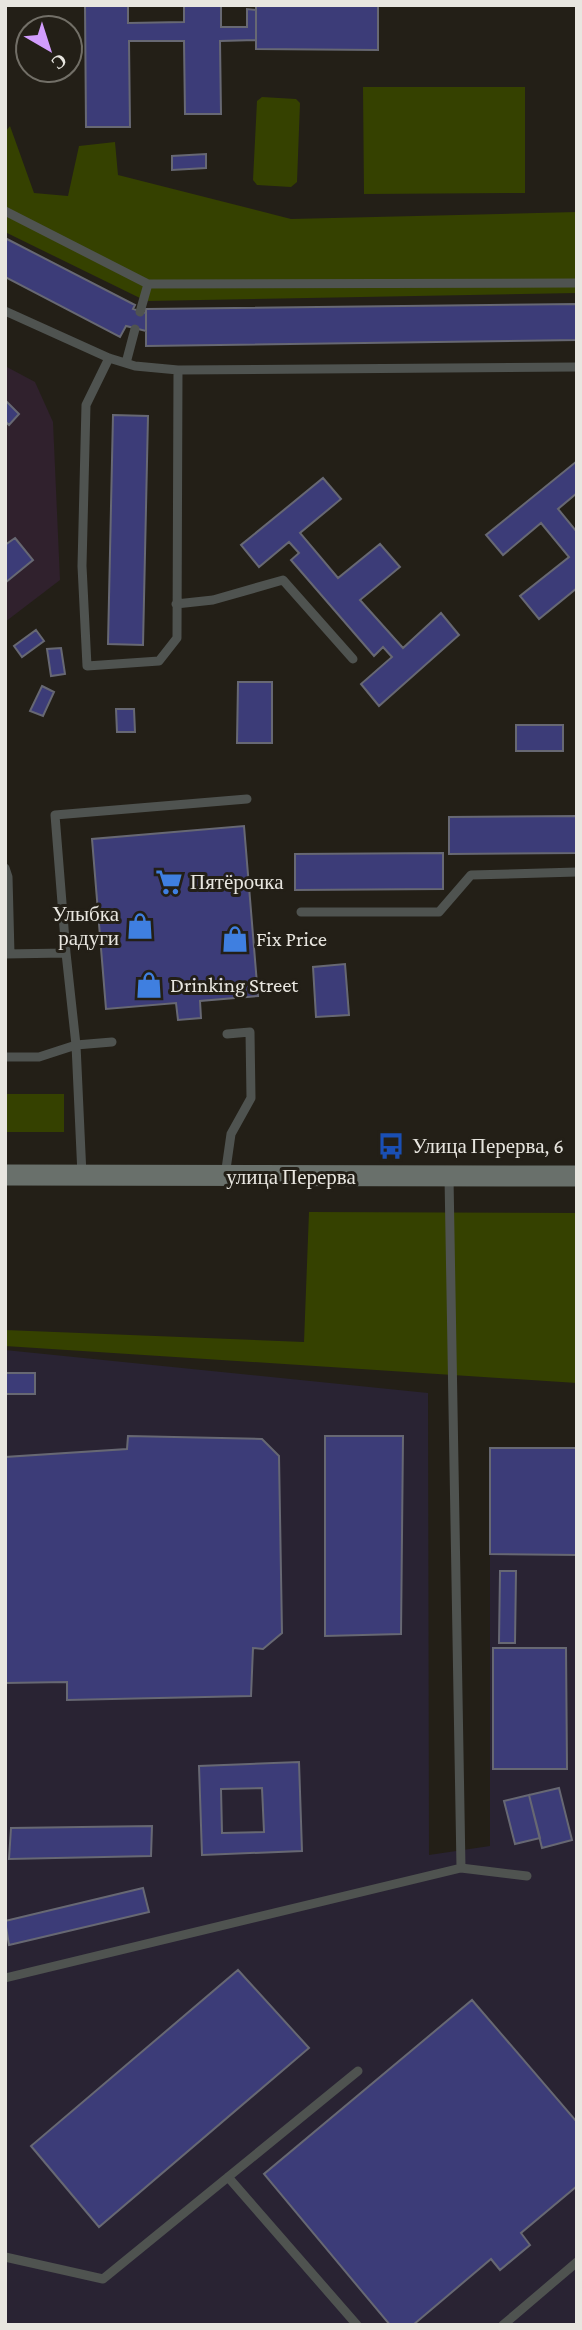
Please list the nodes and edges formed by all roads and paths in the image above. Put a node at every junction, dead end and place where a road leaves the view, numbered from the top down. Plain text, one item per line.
1 (5, 211) edge
2 (577, 282) edge
3 (148, 284) junction
4 (5, 311) edge
5 (140, 312) dead end
6 (135, 329) dead end
7 (109, 358) junction
8 (126, 363) junction
9 (577, 367) edge
10 (178, 370) junction
11 (176, 604) junction
12 (353, 659) dead end
13 (247, 799) dead end
14 (5, 868) edge
15 (577, 873) edge
16 (302, 912) dead end
17 (66, 953) junction
18 (8, 954) edge
19 (227, 1034) dead end
20 (112, 1042) dead end
21 (76, 1045) junction
22 (5, 1057) edge
23 (5, 1175) edge
24 (82, 1175) junction
25 (449, 1176) junction
26 (577, 1176) edge
27 (225, 1178) junction
28 (461, 1868) junction
29 (527, 1876) dead end
30 (5, 1978) edge
31 (358, 2071) dead end
32 (228, 2177) junction
33 (5, 2257) edge
34 (577, 2262) edge
35 (357, 2325) edge
36 (503, 2325) edge

1 - 3 lane
2 - 3 lane
3 - 5 lane
4 - 7 lane
6 - 8 lane
7 - 8 lane
7 - 11 lane
8 - 10 lane
9 - 10 lane
10 - 11 lane
11 - 12 lane
13 - 17 lane
14 - 18 lane
15 - 16 lane
17 - 18 lane
17 - 21 lane
19 - 27 lane
20 - 21 lane
21 - 22 lane
21 - 24 lane
23 - 24 street, улица Перерва
24 - 27 street, улица Перерва
25 - 26 street, улица Перерва
25 - 27 street, улица Перерва
25 - 28 lane
28 - 29 lane
28 - 30 lane
31 - 32 lane
32 - 33 lane
32 - 35 lane
34 - 36 lane

